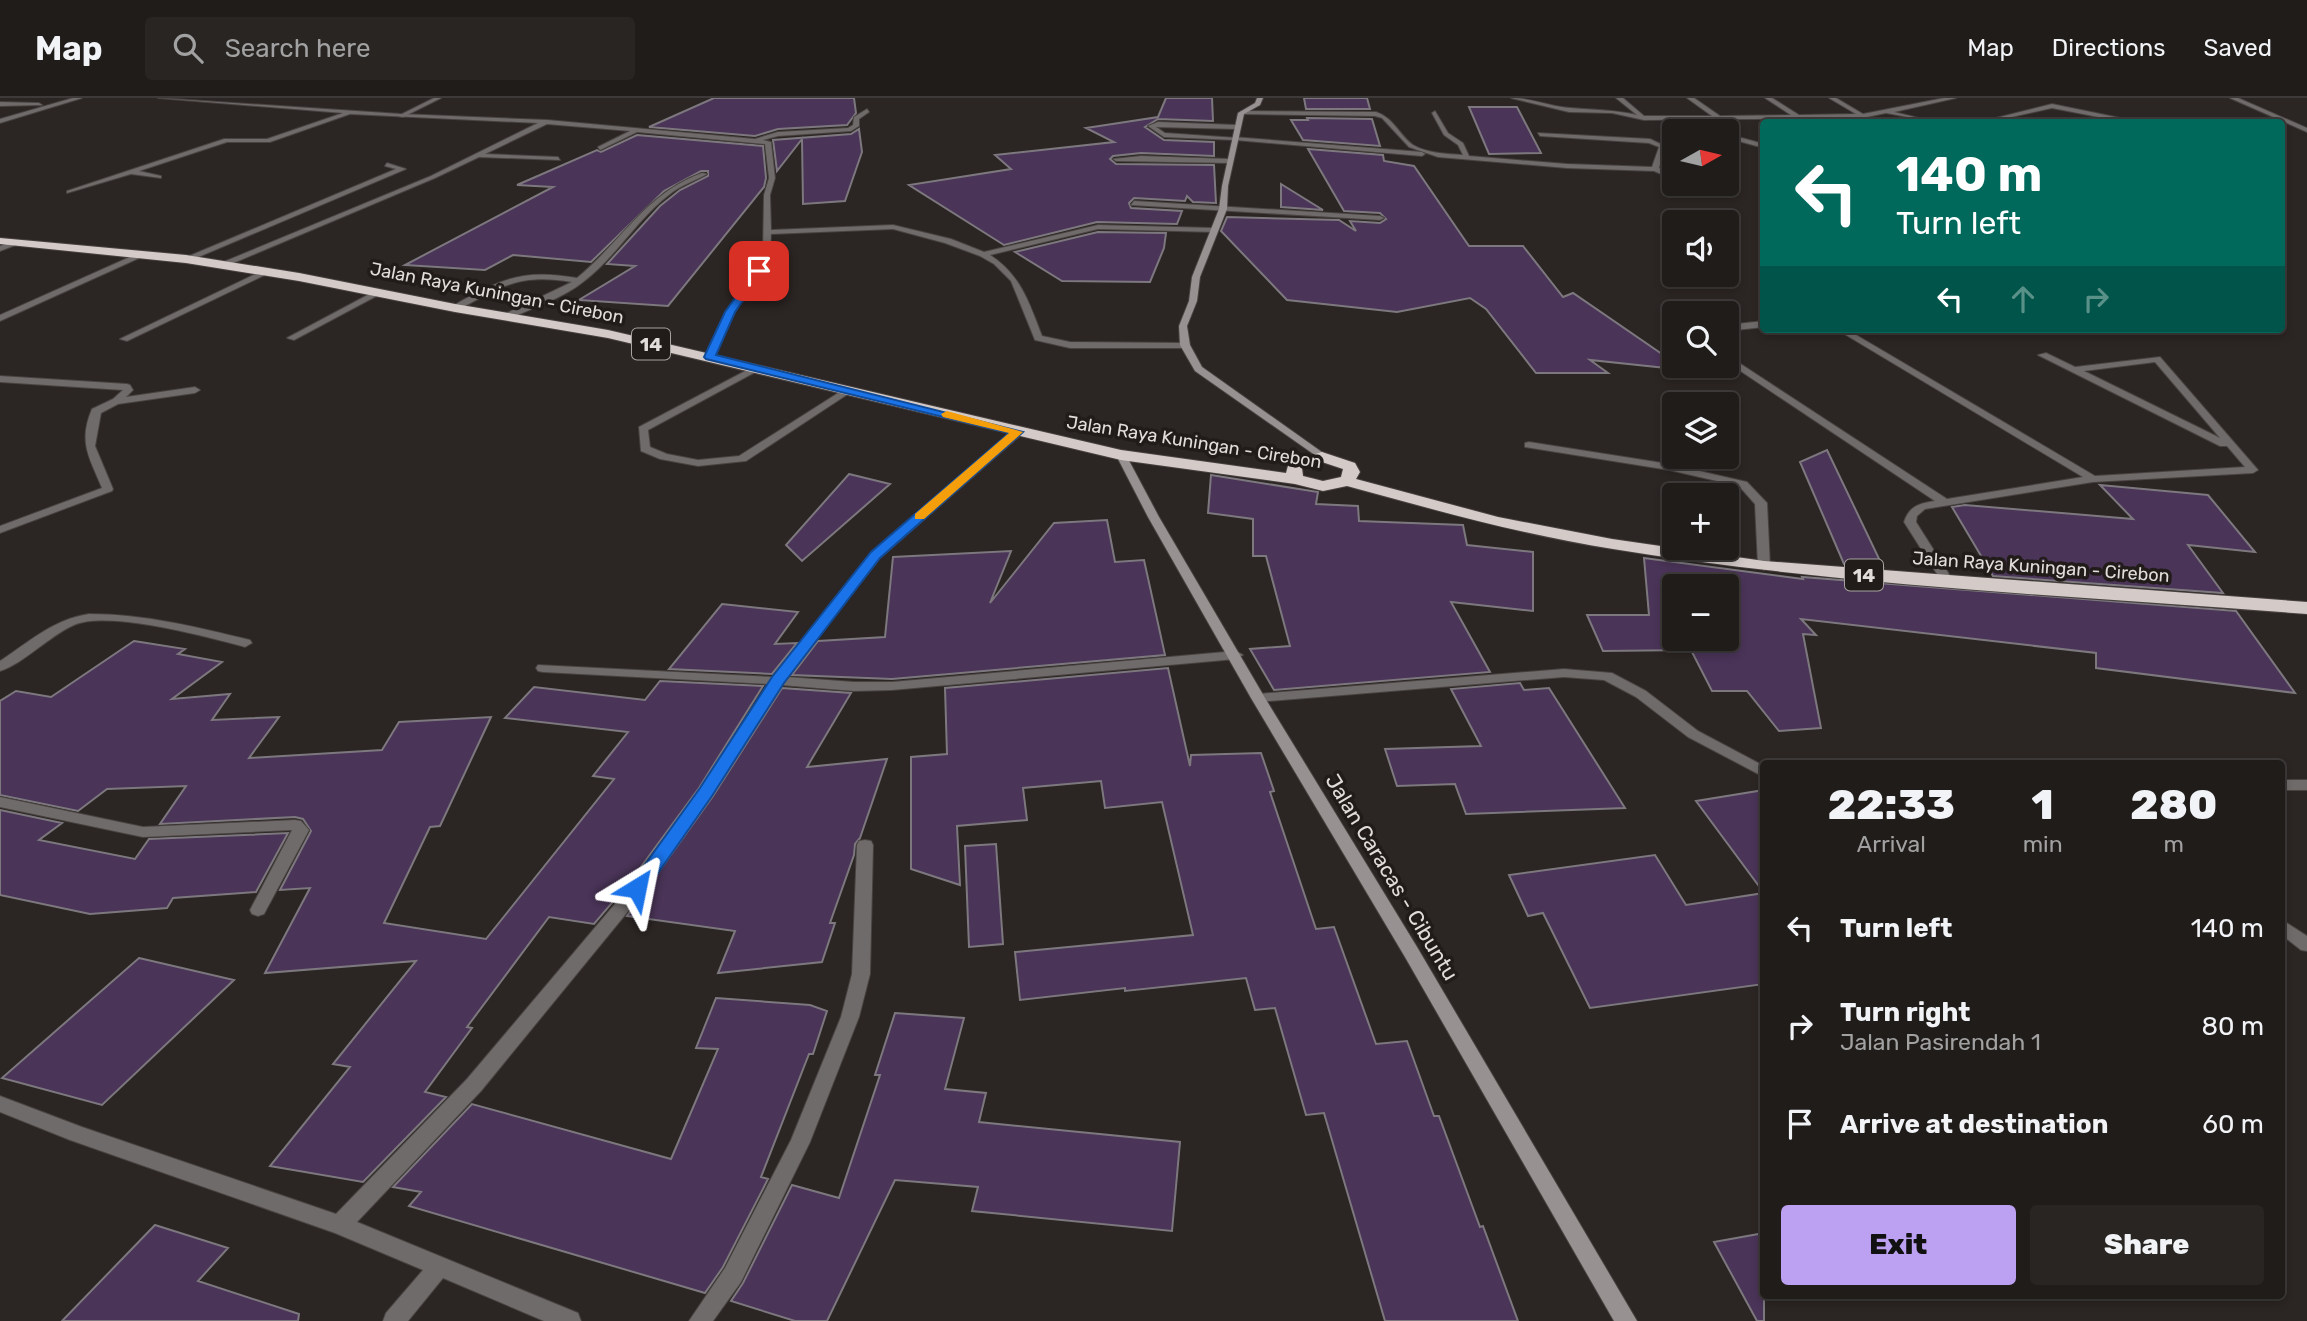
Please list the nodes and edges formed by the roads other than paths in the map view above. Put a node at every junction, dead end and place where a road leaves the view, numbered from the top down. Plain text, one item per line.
1 (79, 98) edge
2 (161, 98) edge
3 (438, 98) edge
4 (1260, 98) edge
5 (1514, 98) edge
6 (1619, 98) edge
7 (1690, 98) edge
8 (1768, 98) edge
9 (1832, 98) edge
10 (1901, 98) edge
11 (1954, 98) edge
12 (2234, 98) edge
13 (0, 104) edge
14 (1915, 105) junction
15 (51, 106) junction
16 (867, 111) dead end
17 (1883, 111) junction
18 (352, 112) junction
19 (1241, 113) junction
20 (1435, 113) dead end
21 (401, 116) junction
22 (1797, 116) junction
23 (1821, 116) junction
24 (1862, 116) junction
25 (1719, 117) junction
26 (1738, 117) junction
27 (1644, 118) junction
28 (1660, 118) junction
29 (1664, 119) edge
30 (1834, 119) edge
31 (1919, 119) edge
32 (1996, 119) edge
33 (2110, 119) edge
34 (2282, 119) edge
35 (2285, 120) edge
36 (0, 121) edge
37 (547, 122) junction
38 (1760, 123) edge
39 (1237, 127) junction
40 (2307, 130) edge
41 (636, 131) junction
42 (1540, 134) dead end
43 (1235, 138) junction
44 (758, 139) junction
45 (1740, 140) edge
46 (1760, 145) edge
47 (600, 148) dead end
48 (1438, 155) junction
49 (477, 156) junction
50 (1467, 158) junction
51 (558, 159) dead end
52 (1116, 159) dead end
53 (1230, 161) junction
54 (387, 165) dead end
55 (1655, 169) junction
56 (129, 172) junction
57 (1662, 172) edge
58 (704, 174) dead end
59 (159, 177) dead end
60 (69, 192) dead end
61 (1135, 203) dead end
62 (1223, 209) junction
63 (1380, 218) dead end
64 (1214, 230) junction
65 (768, 232) junction
66 (0, 241) edge
67 (17, 243) junction
68 (0, 249) edge
69 (144, 254) junction
70 (983, 254) junction
71 (186, 259) junction
72 (224, 265) junction
73 (267, 272) junction
74 (580, 281) junction
75 (380, 292) junction
76 (455, 308) junction
77 (508, 316) junction
78 (0, 318) edge
79 (1760, 324) edge
80 (1739, 327) edge
81 (1847, 333) edge
82 (291, 338) dead end
83 (124, 339) dead end
84 (1185, 345) junction
85 (2043, 355) dead end
86 (710, 357) junction
87 (1739, 366) edge
88 (754, 370) junction
89 (2074, 370) junction
90 (0, 379) edge
91 (195, 390) dead end
92 (849, 390) junction
93 (116, 401) junction
94 (1018, 432) junction
95 (1529, 445) dead end
96 (2231, 448) junction
97 (1121, 455) junction
98 (1322, 457) junction
99 (1296, 479) junction
100 (2093, 479) junction
101 (1348, 481) junction
102 (1944, 502) junction
103 (0, 530) edge
104 (1765, 566) junction
105 (1948, 582) junction
106 (2307, 608) edge
107 (245, 643) dead end
108 (1236, 655) junction
109 (0, 667) edge
110 (543, 668) dead end
111 (777, 681) junction
112 (1258, 698) junction
113 (1760, 770) edge
114 (2285, 785) edge
115 (2307, 785) edge
116 (0, 802) edge
117 (865, 845) dead end
118 (258, 910) dead end
119 (2285, 928) edge
120 (2307, 945) edge
121 (0, 1104) edge
122 (340, 1225) junction
123 (440, 1266) junction
124 (394, 1321) edge
125 (570, 1321) edge
126 (700, 1321) edge
127 (1626, 1321) edge

1 - 15 street
2 - 18 street
3 - 21 street
4 - 19 street
5 - 27 street
6 - 27 street
7 - 25 street
8 - 22 street
9 - 24 street
10 - 14 street
11 - 14 street
12 - 34 street
13 - 15 street
14 - 17 street
15 - 36 street
16 - 44 street
17 - 24 street
17 - 31 street
18 - 21 street
18 - 56 street
19 - 39 street
19 - 48 street
20 - 50 street
21 - 37 street
22 - 23 street
22 - 26 street
23 - 24 street
23 - 30 street
25 - 26 street
25 - 28 street
26 - 38 street
27 - 28 street
28 - 29 street
32 - 33 street
35 - 40 street
37 - 41 street
37 - 49 street
39 - 43 street
39 - 43 street
41 - 44 street
41 - 47 street
42 - 55 street
43 - 48 street
43 - 53 street
44 - 65 street
45 - 46 street
48 - 50 street
49 - 51 street
49 - 72 street
50 - 55 street
52 - 53 street
53 - 62 street
54 - 71 street
55 - 57 street
56 - 59 street
56 - 60 street
58 - 74 street
61 - 62 street
62 - 63 street
62 - 64 street
64 - 70 street
64 - 84 street
65 - 70 street
65 - 86 street
66 - 67 highway, Jalan Raya Kuningan - Cirebon / 14
67 - 68 street
67 - 69 highway, Jalan Raya Kuningan - Cirebon / 14
69 - 71 highway, Jalan Raya Kuningan - Cirebon / 14
69 - 78 street
70 - 84 street
71 - 72 highway, Jalan Raya Kuningan - Cirebon / 14
72 - 73 highway, Jalan Raya Kuningan - Cirebon / 14
73 - 75 highway, Jalan Raya Kuningan - Cirebon / 14
73 - 83 street
74 - 76 street
74 - 77 street
75 - 76 highway, Jalan Raya Kuningan - Cirebon / 14
75 - 82 street
76 - 77 highway, Jalan Raya Kuningan - Cirebon / 14
77 - 86 highway, Jalan Raya Kuningan - Cirebon / 14
79 - 80 street
81 - 100 street
84 - 98 street
85 - 89 street
86 - 88 highway, Jalan Raya Kuningan - Cirebon / 14
87 - 102 street
88 - 92 highway, Jalan Raya Kuningan - Cirebon / 14
88 - 92 street
89 - 96 street
89 - 96 street
90 - 93 street
91 - 93 street
92 - 94 highway, Jalan Raya Kuningan - Cirebon / 14
93 - 103 street
94 - 97 highway, Jalan Raya Kuningan - Cirebon / 14
94 - 111 street
95 - 104 street
96 - 100 street
97 - 99 highway, Jalan Raya Kuningan - Cirebon / 14
97 - 108 street, Jalan Caracas - Cibuntu
98 - 99 highway
98 - 101 highway
99 - 101 highway, Jalan Raya Kuningan - Cirebon / 14
100 - 102 street
101 - 104 highway, Jalan Raya Kuningan - Cirebon / 14
102 - 105 street
104 - 105 highway, Jalan Raya Kuningan - Cirebon / 14
105 - 106 highway, Jalan Raya Kuningan - Cirebon / 14
107 - 109 street
108 - 111 street
108 - 112 street, Jalan Caracas - Cibuntu
110 - 111 street
111 - 122 street
112 - 113 street
112 - 127 street, Jalan Caracas - Cibuntu
114 - 115 street
116 - 118 street
117 - 126 street
119 - 120 street
121 - 122 street
122 - 123 street
123 - 124 street
123 - 125 street

